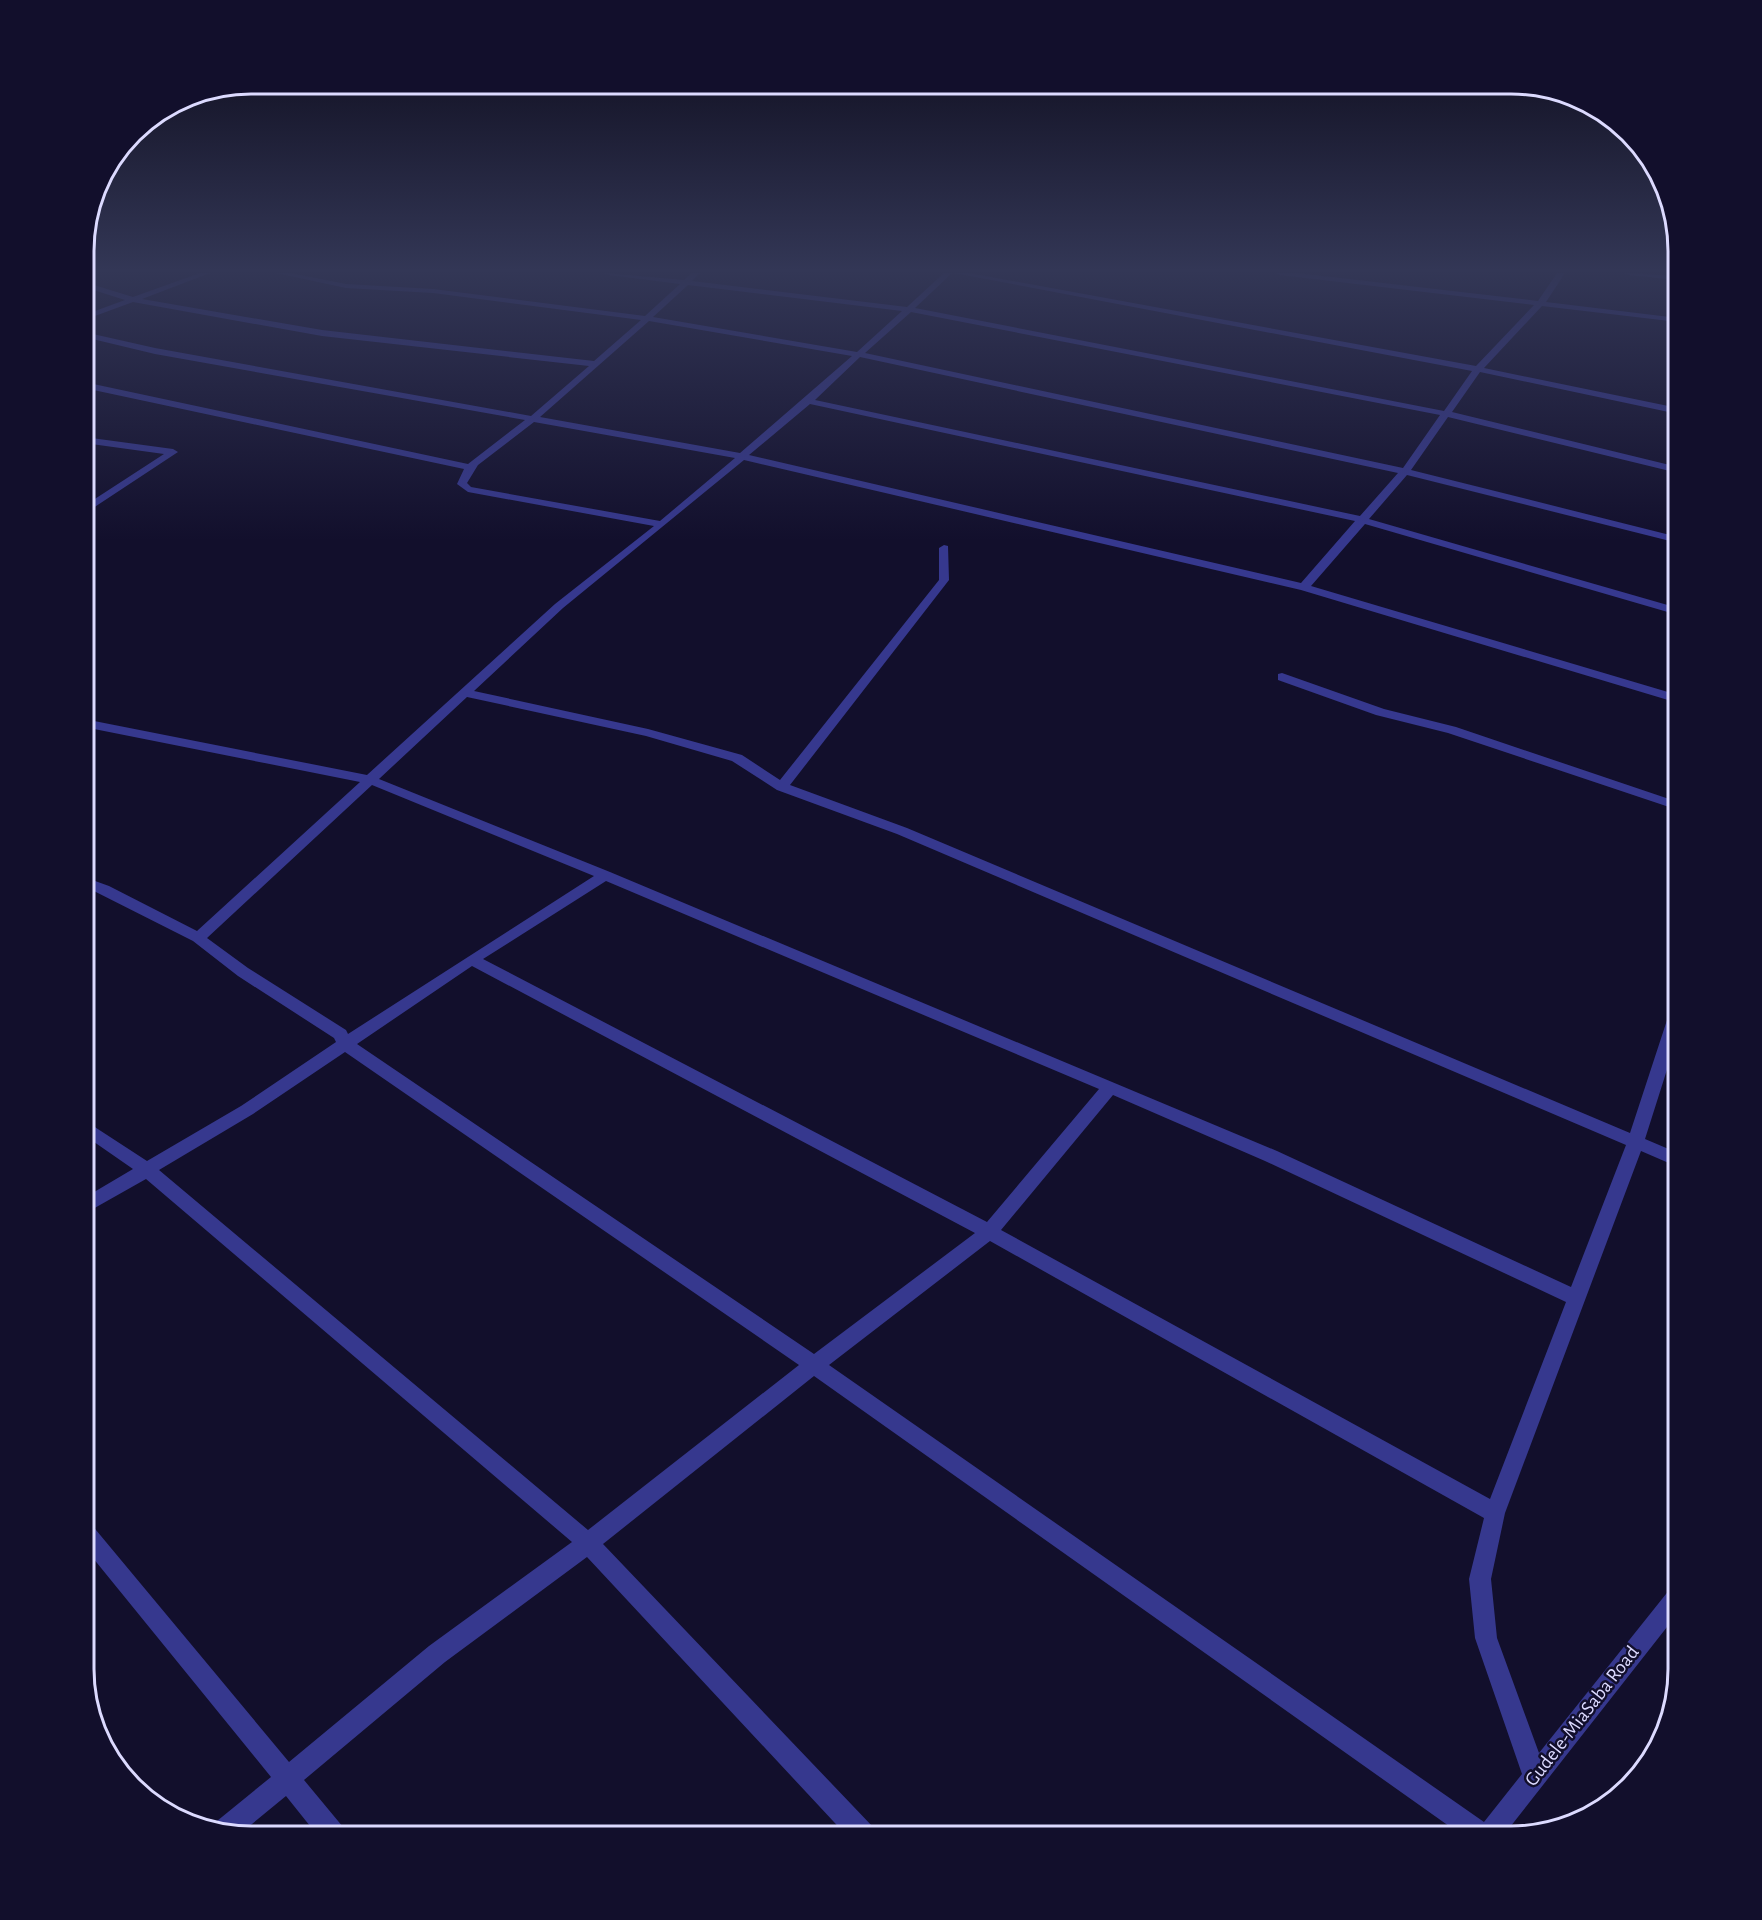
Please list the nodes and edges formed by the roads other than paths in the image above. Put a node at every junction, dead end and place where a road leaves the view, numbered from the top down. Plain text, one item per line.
1 (218, 363) edge
2 (582, 363) edge
3 (847, 363) edge
4 (896, 363) edge
5 (1182, 363) edge
6 (1443, 363) edge
7 (1484, 363) edge
8 (594, 364) joint
9 (1478, 369) junction
10 (95, 387) edge
11 (808, 401) junction
12 (1668, 409) edge
13 (1447, 414) junction
14 (531, 420) junction
15 (95, 441) edge
16 (740, 456) junction
17 (471, 468) junction
18 (1668, 468) edge
19 (1405, 471) junction
20 (95, 505) edge
21 (1363, 520) junction
22 (662, 524) junction
23 (1668, 537) edge
24 (944, 548) dead end
25 (1304, 587) junction
26 (1668, 609) edge
27 (1282, 677) dead end
28 (466, 693) junction
29 (1668, 696) edge
30 (95, 726) edge
31 (370, 780) junction
32 (782, 787) junction
33 (1668, 803) edge
34 (605, 875) junction
35 (95, 886) edge
36 (198, 938) junction
37 (472, 960) junction
38 (1668, 1042) edge
39 (345, 1044) junction
40 (1110, 1087) junction
41 (94, 1133) edge
42 (1636, 1142) junction
43 (1668, 1156) edge
44 (147, 1170) junction
45 (94, 1201) edge
46 (989, 1232) junction
47 (1576, 1298) junction
48 (814, 1365) junction
49 (1495, 1513) junction
50 (94, 1543) edge
51 (588, 1543) junction
52 (1668, 1612) edge
53 (1534, 1776) junction
54 (288, 1778) junction
55 (233, 1824) edge
56 (326, 1826) edge
57 (855, 1826) edge
58 (1472, 1826) edge
59 (1494, 1826) edge

1 - 14 street
2 - 8 street
3 - 11 street
4 - 19 street
5 - 13 street
6 - 9 street
7 - 9 street
8 - 14 street
9 - 12 street
9 - 13 street
10 - 17 street
11 - 16 street
11 - 21 street
13 - 18 street
13 - 19 street
14 - 16 street
14 - 17 street
15 - 20 street
16 - 22 street
16 - 25 street
17 - 22 street
19 - 21 street
19 - 23 street
21 - 25 street
21 - 26 street
22 - 28 street
24 - 32 street
25 - 29 street
27 - 33 street
28 - 31 street
28 - 32 street
30 - 31 street
31 - 34 street
31 - 36 street
32 - 42 street
34 - 37 street
34 - 40 street
35 - 36 street
36 - 39 street
37 - 39 street
37 - 46 street
38 - 42 street
39 - 44 street
39 - 48 street
40 - 46 street
40 - 47 street
41 - 44 street
42 - 43 street
42 - 47 street
44 - 45 street
44 - 51 street
46 - 48 street
46 - 49 street
47 - 49 street
48 - 51 street
48 - 58 street
49 - 53 street
50 - 54 street
51 - 54 street
51 - 57 street
52 - 53 street, Gudele-MiaSaba Road
53 - 59 street, Gudele-MiaSaba Road
54 - 55 street
54 - 56 street

